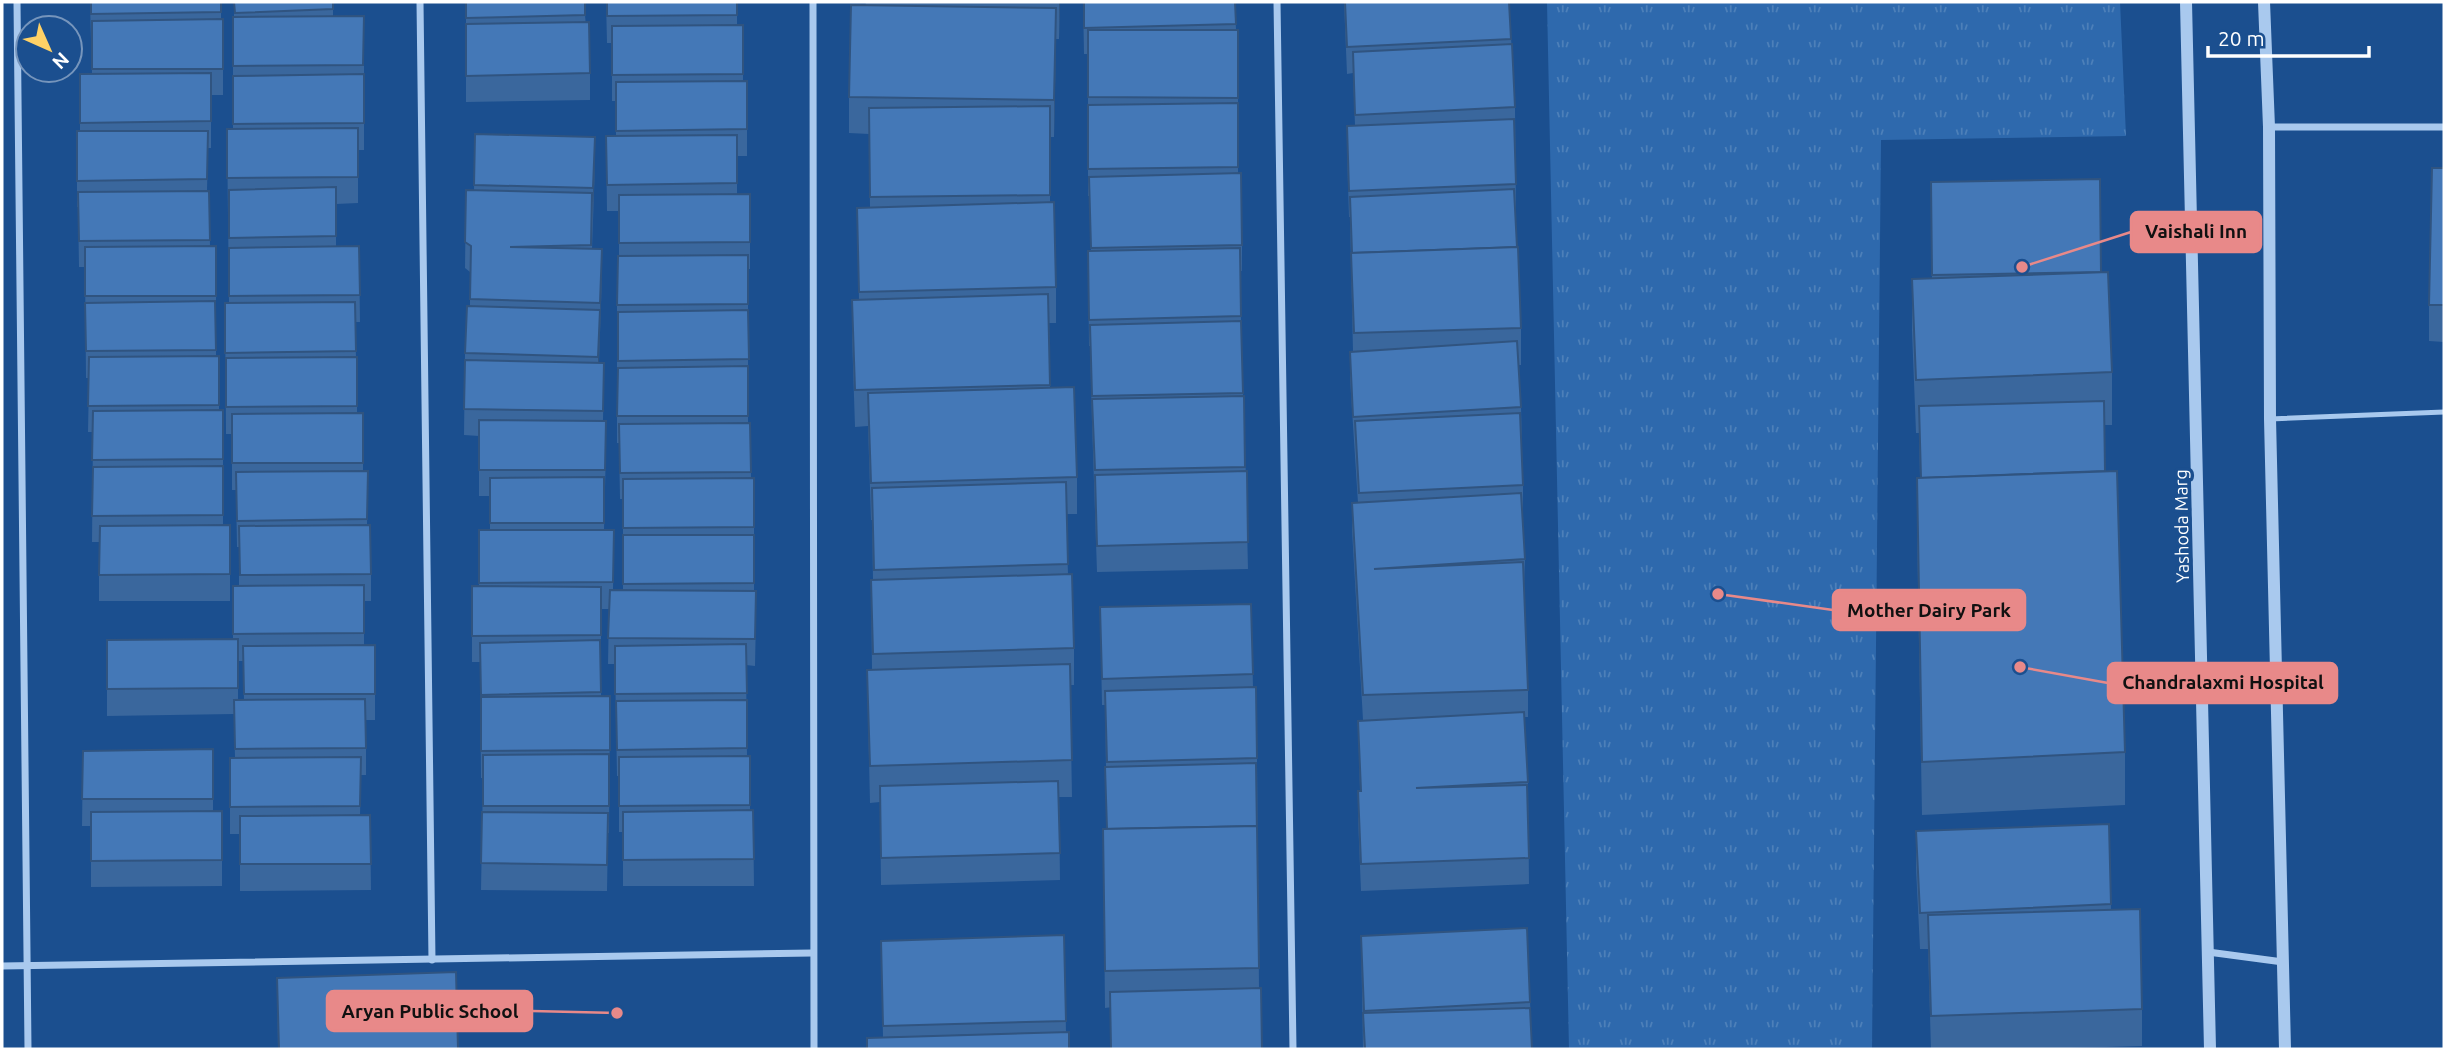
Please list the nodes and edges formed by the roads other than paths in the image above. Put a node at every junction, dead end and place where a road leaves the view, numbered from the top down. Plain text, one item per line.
1 (17, 2) edge
2 (420, 2) edge
3 (813, 2) edge
4 (1277, 2) edge
5 (2186, 2) edge
6 (2264, 2) edge
7 (2269, 127) junction
8 (2444, 127) edge
9 (2444, 412) edge
10 (2270, 419) junction
11 (2208, 952) junction
12 (812, 953) junction
13 (432, 960) junction
14 (2283, 962) junction
15 (27, 965) junction
16 (2, 966) edge
17 (28, 1049) edge
18 (814, 1049) edge
19 (1293, 1049) edge
20 (2210, 1049) edge
21 (2285, 1049) edge

1 - 15 street
2 - 13 street
3 - 12 street
4 - 19 street
5 - 11 street, Yashoda Marg
6 - 7 street
7 - 8 street
7 - 10 street
9 - 10 lane
10 - 14 street
11 - 14 street
11 - 20 street, Yashoda Marg
12 - 13 street
12 - 18 street
13 - 15 street
14 - 21 street
15 - 16 street
15 - 17 street

